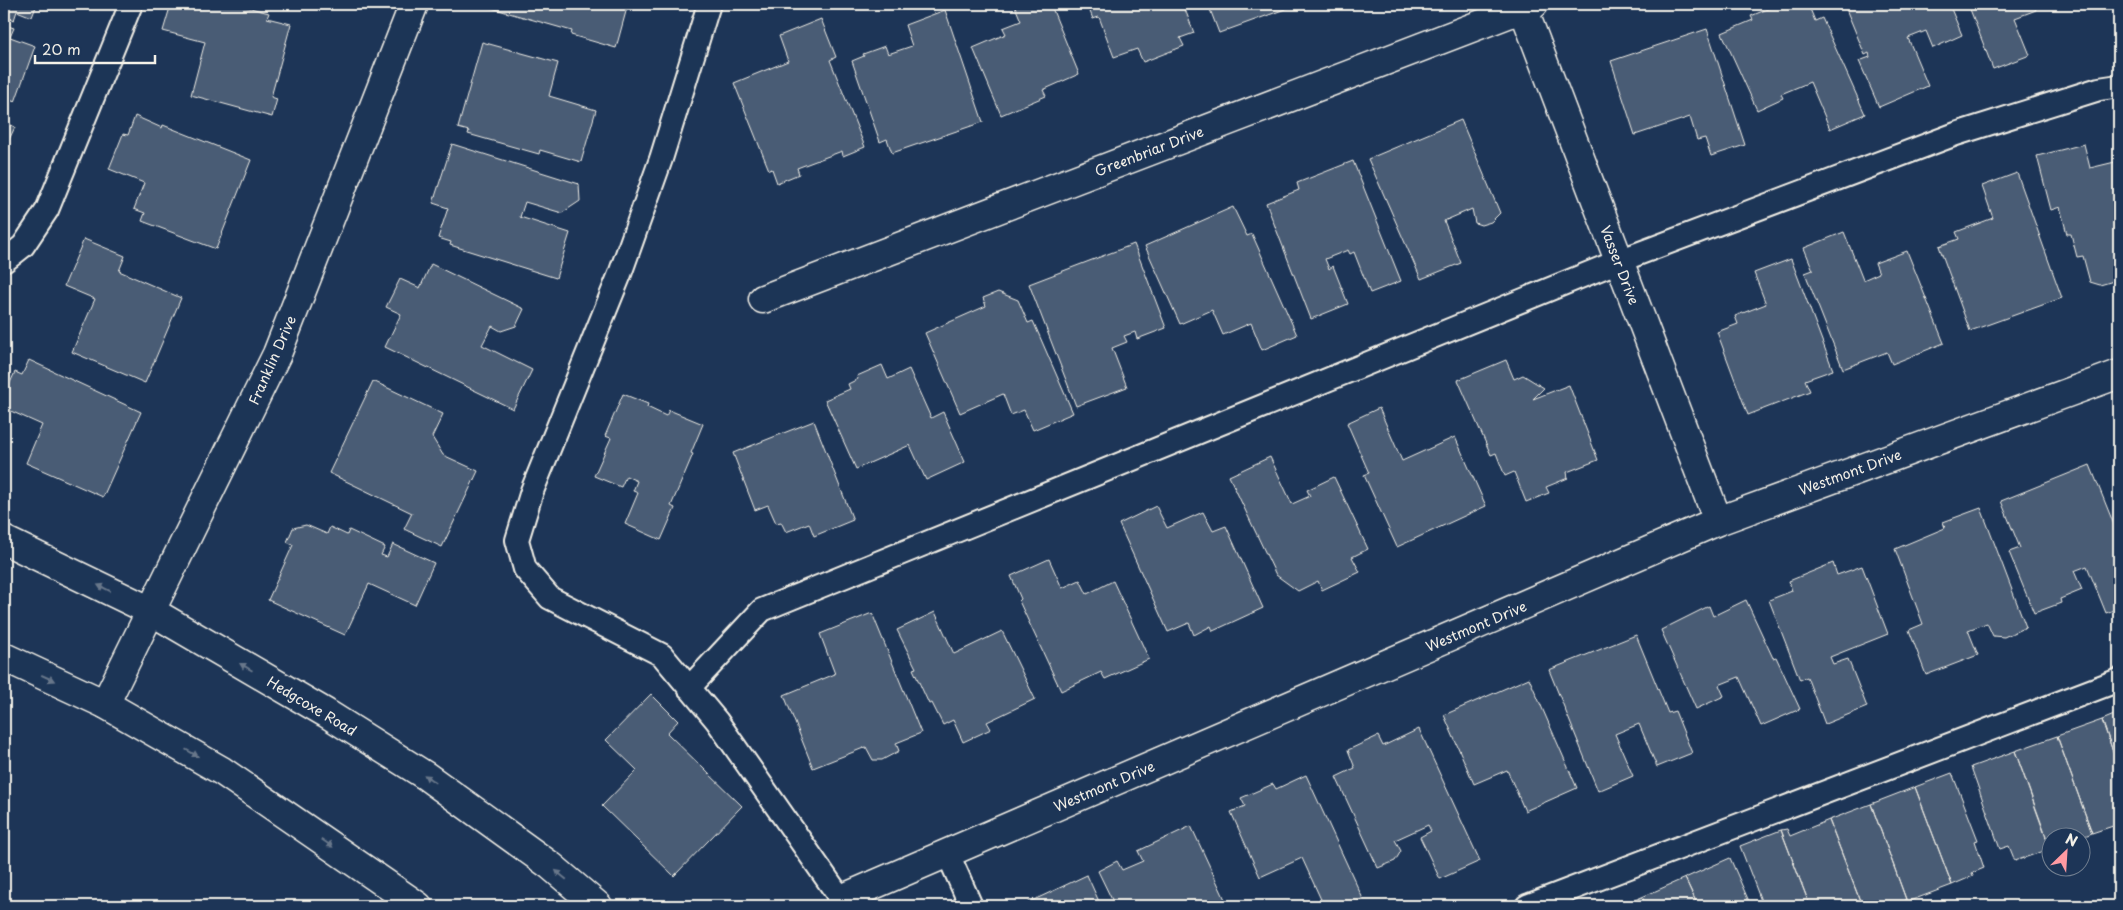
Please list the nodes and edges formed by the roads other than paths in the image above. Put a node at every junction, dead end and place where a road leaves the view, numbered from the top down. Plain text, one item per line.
1 (131, 4) edge
2 (414, 4) edge
3 (709, 4) edge
4 (1528, 6) edge
5 (2119, 86) edge
6 (1619, 261) junction
7 (4, 262) edge
8 (763, 299) dead end
9 (2119, 374) edge
10 (1718, 521) junction
11 (4, 540) edge
12 (151, 611) junction
13 (4, 657) edge
14 (2119, 680) edge
15 (690, 688) junction
16 (105, 704) junction
17 (948, 854) junction
18 (841, 900) joint
19 (418, 906) edge
20 (598, 906) edge
21 (970, 906) edge
22 (1527, 906) edge

1 - 7 lane
2 - 12 street, Franklin Drive
3 - 15 lane
4 - 6 street, Vasser Drive
4 - 8 street, Greenbriar Drive
5 - 6 lane
6 - 10 street, Vasser Drive
6 - 15 lane
9 - 10 street, Westmont Drive
10 - 17 street, Westmont Drive
12 -> 11 street, Hedgcoxe Road
12 - 16 street, Franklin Drive
20 -> 12 street, Hedgcoxe Road
13 -> 16 street
14 - 22 lane
15 - 18 lane
16 -> 19 street
17 - 18 street, Westmont Drive
17 - 21 lane

